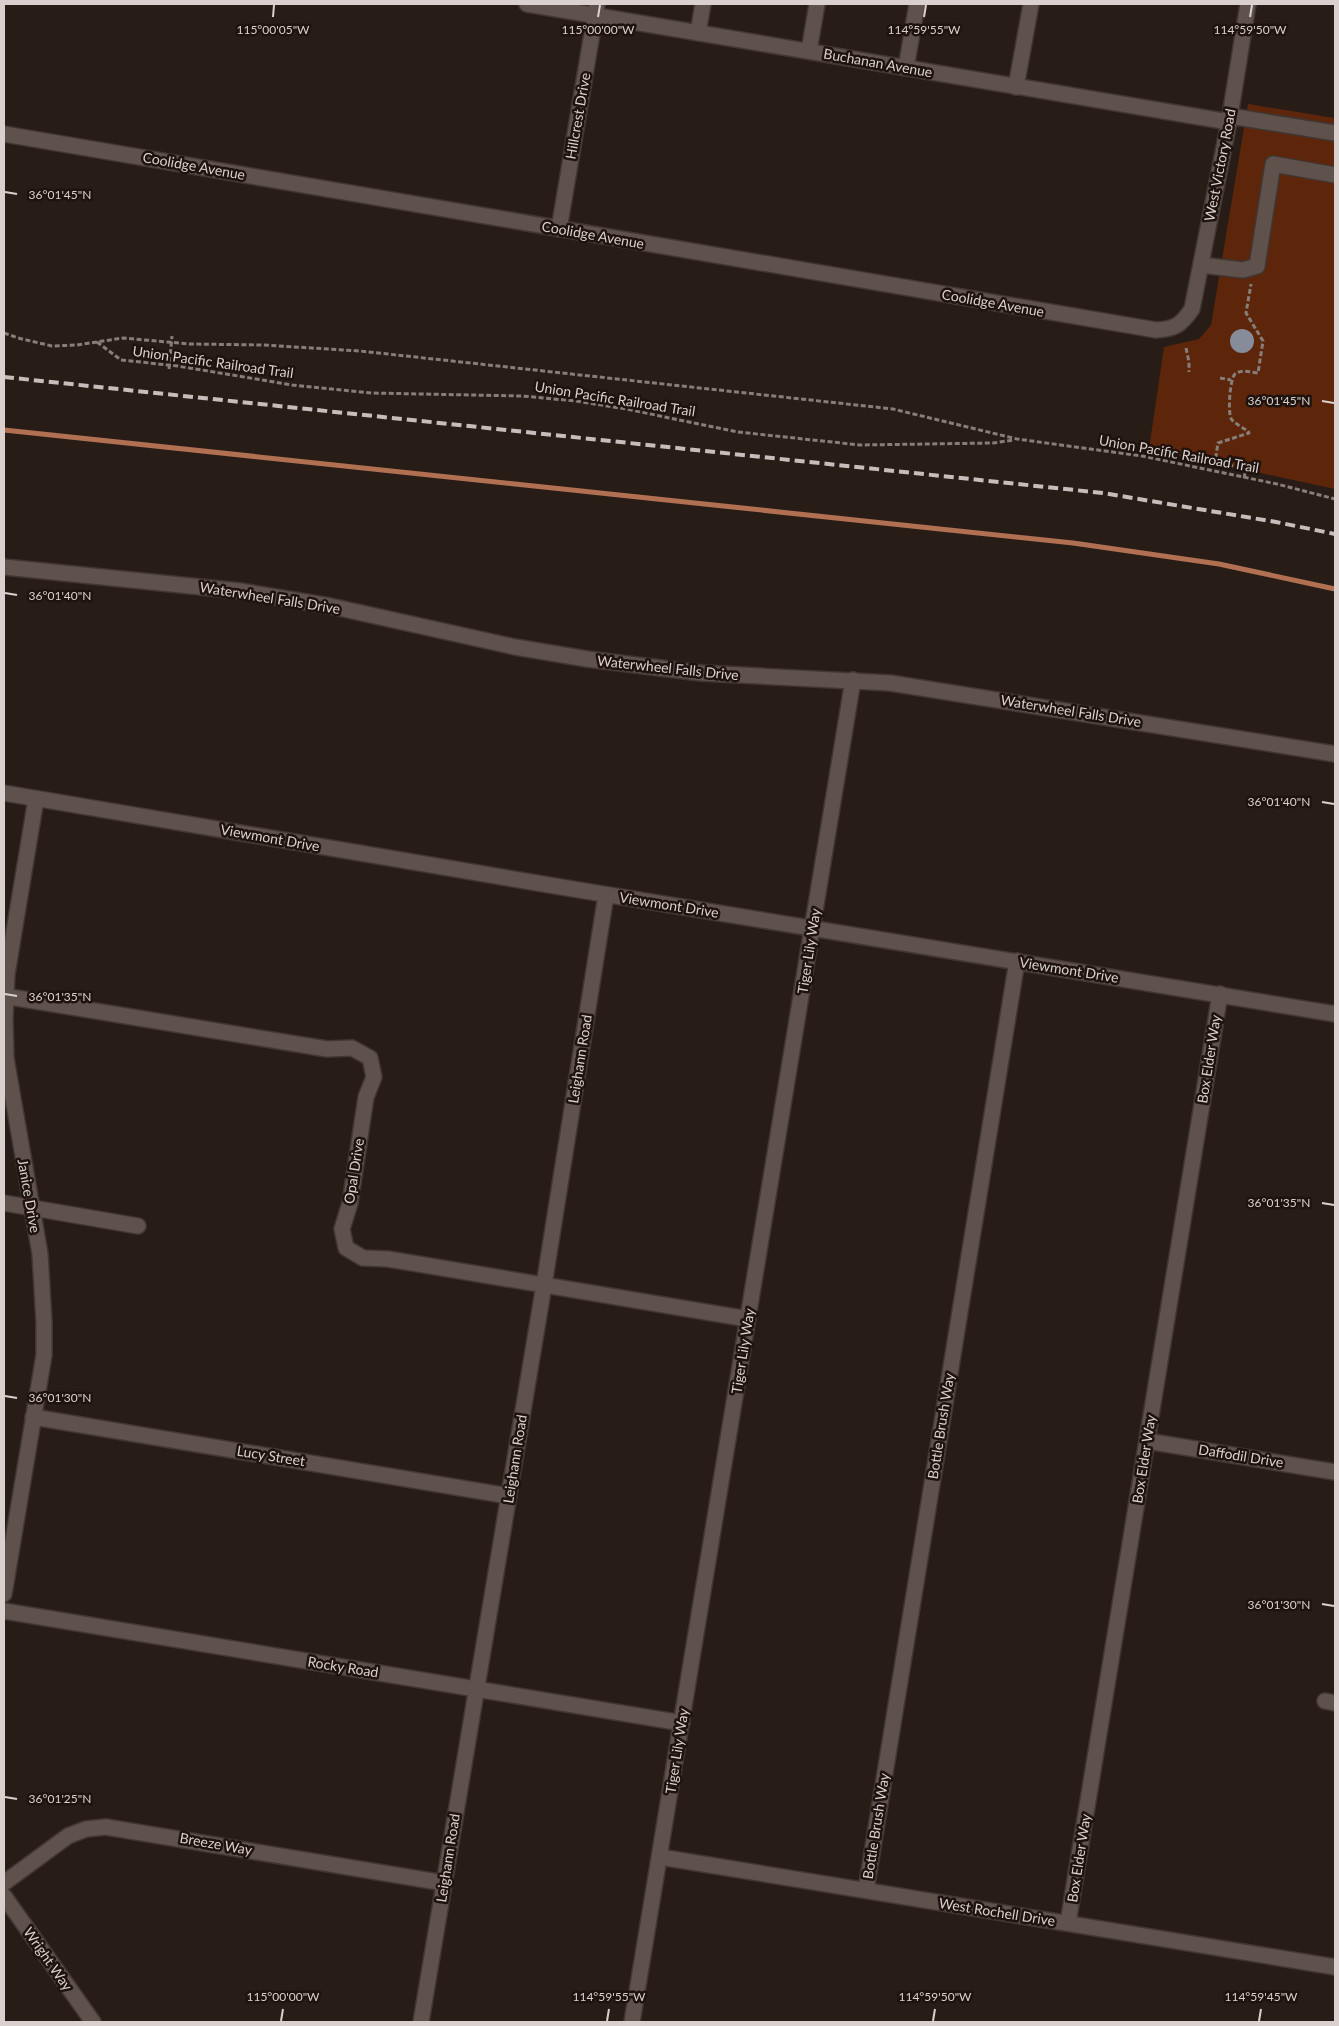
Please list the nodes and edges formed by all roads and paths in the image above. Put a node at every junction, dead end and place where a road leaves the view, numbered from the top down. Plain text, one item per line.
1 (527, 4) edge
2 (703, 4) edge
3 (817, 4) edge
4 (917, 4) edge
5 (1031, 4) edge
6 (1248, 4) edge
7 (596, 10) edge
8 (698, 33) junction
9 (809, 51) junction
10 (906, 68) junction
11 (1016, 86) junction
12 (1229, 119) junction
13 (1335, 133) edge
14 (4, 134) edge
15 (1335, 175) edge
16 (559, 229) junction
17 (1201, 264) junction
18 (1251, 268) junction
19 (1182, 323) joint
20 (4, 332) edge
21 (172, 336) dead end
22 (97, 342) junction
23 (171, 342) junction
24 (1186, 348) dead end
25 (169, 367) junction
26 (1189, 372) dead end
27 (1220, 378) dead end
28 (1231, 380) junction
29 (1017, 439) junction
30 (1244, 478) junction
31 (1335, 499) edge
32 (4, 567) edge
33 (853, 680) junction
34 (1335, 754) edge
35 (4, 793) edge
36 (36, 799) junction
37 (606, 895) junction
38 (813, 928) junction
39 (1017, 961) junction
40 (1220, 994) junction
41 (4, 996) edge
42 (1335, 1014) edge
43 (4, 1203) edge
44 (31, 1208) junction
45 (138, 1226) dead end
46 (544, 1285) junction
47 (748, 1319) junction
48 (33, 1417) junction
49 (1147, 1441) junction
50 (1335, 1472) edge
51 (509, 1496) junction
52 (4, 1594) edge
53 (4, 1611) edge
54 (476, 1689) junction
55 (682, 1723) junction
56 (660, 1857) junction
57 (4, 1883) edge
58 (444, 1883) junction
59 (866, 1890) junction
60 (4, 1896) edge
61 (1068, 1923) junction
62 (1335, 1967) edge
63 (93, 2022) edge
64 (421, 2022) edge
65 (632, 2022) edge

1 - 7 street, Buchanan Avenue
2 - 8 street
3 - 9 street
4 - 10 street
5 - 11 street
6 - 12 street, West Victory Road
7 - 8 street, Buchanan Avenue
7 - 16 street, Hillcrest Drive
8 - 9 street, Buchanan Avenue
9 - 10 street, Buchanan Avenue
10 - 11 street, Buchanan Avenue
11 - 12 street, Buchanan Avenue
12 - 13 street, Buchanan Avenue
12 - 17 street, West Victory Road
14 - 16 street, Coolidge Avenue
15 - 18 street
16 - 19 street, Coolidge Avenue
17 - 18 street
17 - 19 street, West Victory Road
18 - 28 path
20 - 22 path, Union Pacific Railroad Trail
21 - 23 path
22 - 23 path, Union Pacific Railroad Trail
22 - 25 path, Union Pacific Railroad Trail
23 - 25 path
23 - 29 path, Union Pacific Railroad Trail
24 - 26 path
25 - 29 path, Union Pacific Railroad Trail
27 - 28 path
28 - 30 path
29 - 30 path, Union Pacific Railroad Trail
30 - 31 path, Union Pacific Railroad Trail
32 - 33 street, Waterwheel Falls Drive
33 - 34 street, Waterwheel Falls Drive
33 - 38 street, Tiger Lily Way
35 - 36 street, Viewmont Drive
36 - 37 street, Viewmont Drive
36 - 41 street, Janice Drive
37 - 38 street, Viewmont Drive
37 - 46 street, Leighann Road
38 - 39 street, Viewmont Drive
38 - 47 street, Tiger Lily Way
39 - 40 street, Viewmont Drive
39 - 59 street, Bottle Brush Way
40 - 42 street, Viewmont Drive
40 - 49 street, Box Elder Way
41 - 44 street, Janice Drive
41 - 46 street, Opal Drive
43 - 44 street
44 - 45 street
44 - 48 street, Janice Drive
46 - 47 street, Opal Drive
46 - 51 street, Leighann Road
47 - 55 street, Tiger Lily Way
48 - 51 street, Lucy Street
48 - 52 street, Janice Drive
49 - 50 street, Daffodil Drive
49 - 61 street, Box Elder Way
51 - 54 street, Leighann Road
53 - 54 street, Rocky Road
54 - 55 street, Rocky Road
54 - 58 street, Leighann Road
55 - 56 street, Tiger Lily Way
56 - 59 street, West Rochell Drive
56 - 65 street, Tiger Lily Way
57 - 58 street, Breeze Way
58 - 64 street, Leighann Road
59 - 61 street, West Rochell Drive
60 - 63 street, Wright Way
61 - 62 street, West Rochell Drive

